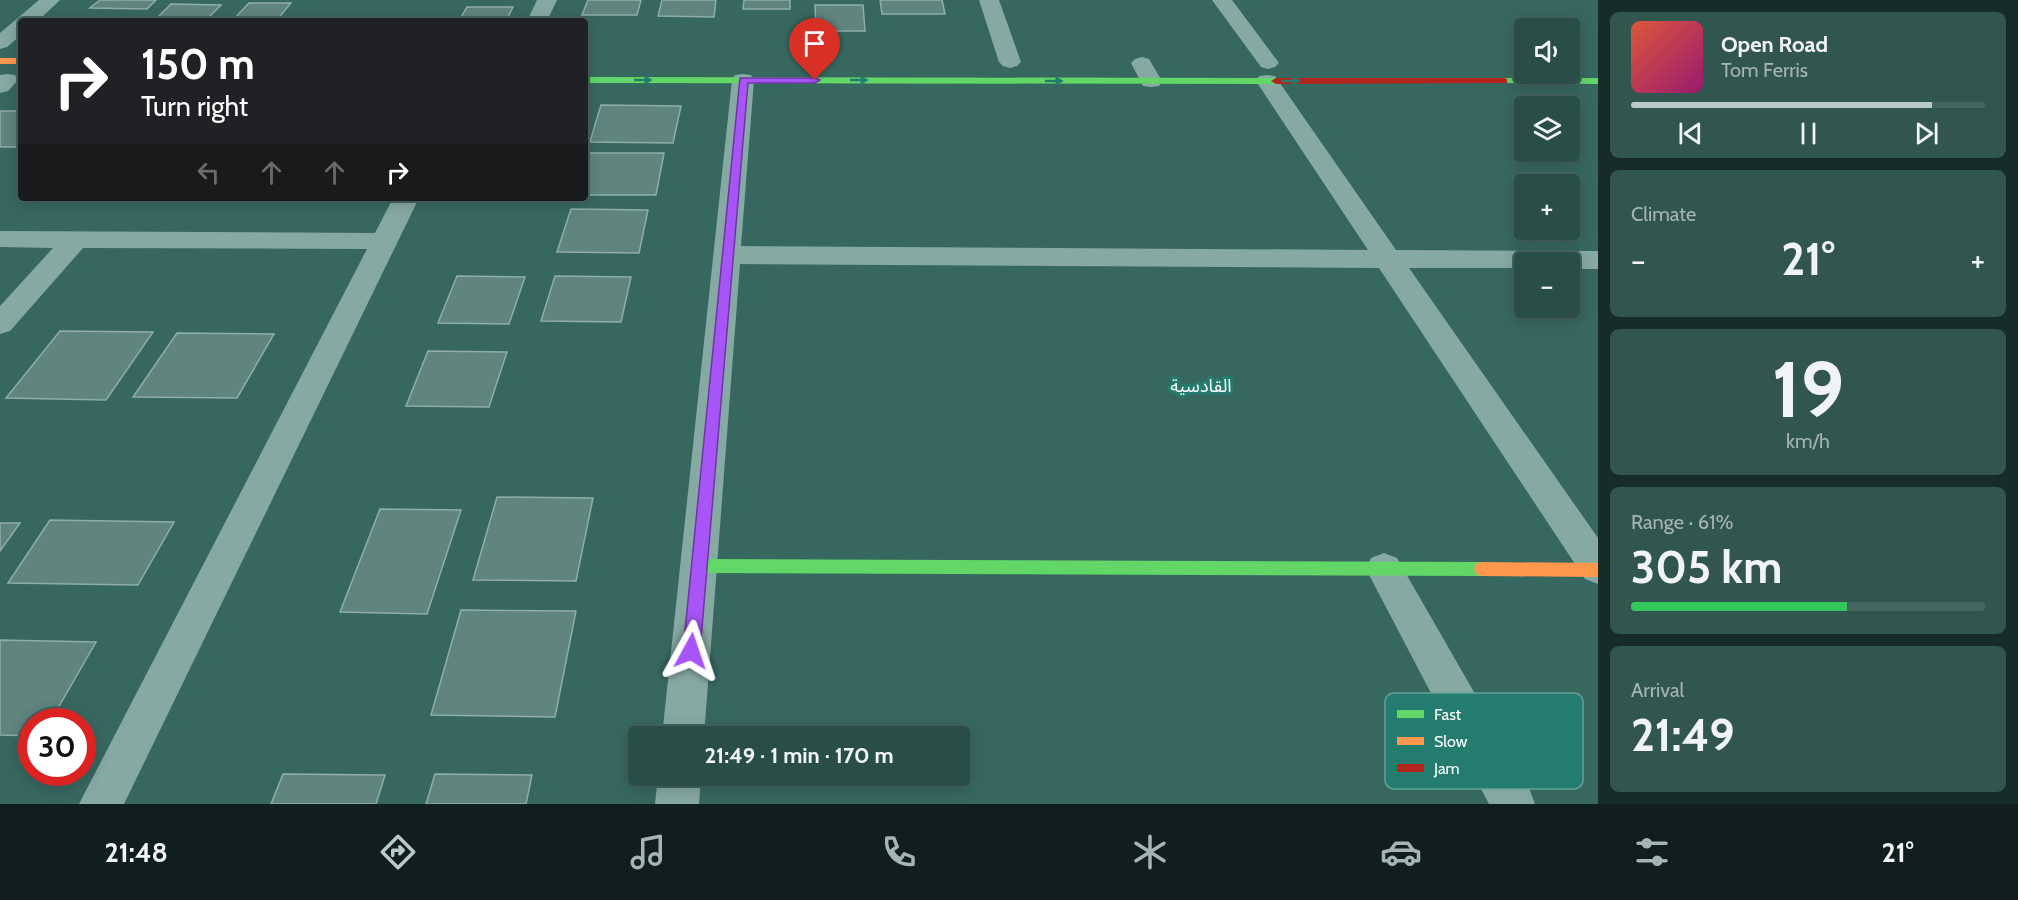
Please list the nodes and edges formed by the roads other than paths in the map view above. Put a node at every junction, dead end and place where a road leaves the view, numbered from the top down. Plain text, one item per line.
1 (50, 0) edge
2 (547, 0) edge
3 (989, 0) edge
4 (1222, 0) edge
5 (29, 18) edge
6 (538, 18) edge
7 (18, 28) edge
8 (0, 43) edge
9 (1010, 62) dead end
10 (18, 64) edge
11 (1265, 67) junction
12 (6, 77) edge
13 (588, 80) edge
14 (743, 80) junction
15 (1598, 81) edge
16 (405, 201) edge
17 (0, 239) edge
18 (75, 240) junction
19 (385, 241) junction
20 (727, 255) junction
21 (1388, 259) junction
22 (1598, 260) edge
23 (0, 324) edge
24 (699, 566) junction
25 (1384, 569) junction
26 (1598, 569) edge
27 (1452, 693) edge
28 (684, 726) edge
29 (679, 786) edge
30 (1505, 789) edge
31 (101, 804) edge
32 (677, 804) edge
33 (1513, 804) edge

1 - 5 street
2 - 6 street
3 - 9 street
4 - 11 street
7 - 8 street
10 - 12 street
14 -> 11 street
11 -> 15 street
11 - 21 street
13 -> 14 street
14 - 20 street
16 - 19 street
17 - 18 street
18 - 19 street
18 - 23 street
19 - 31 street
20 - 21 street
20 - 24 street
21 - 22 street
21 - 26 street
24 - 25 street
24 - 28 street
25 - 26 street
25 - 27 street
29 - 32 street
30 - 33 street

